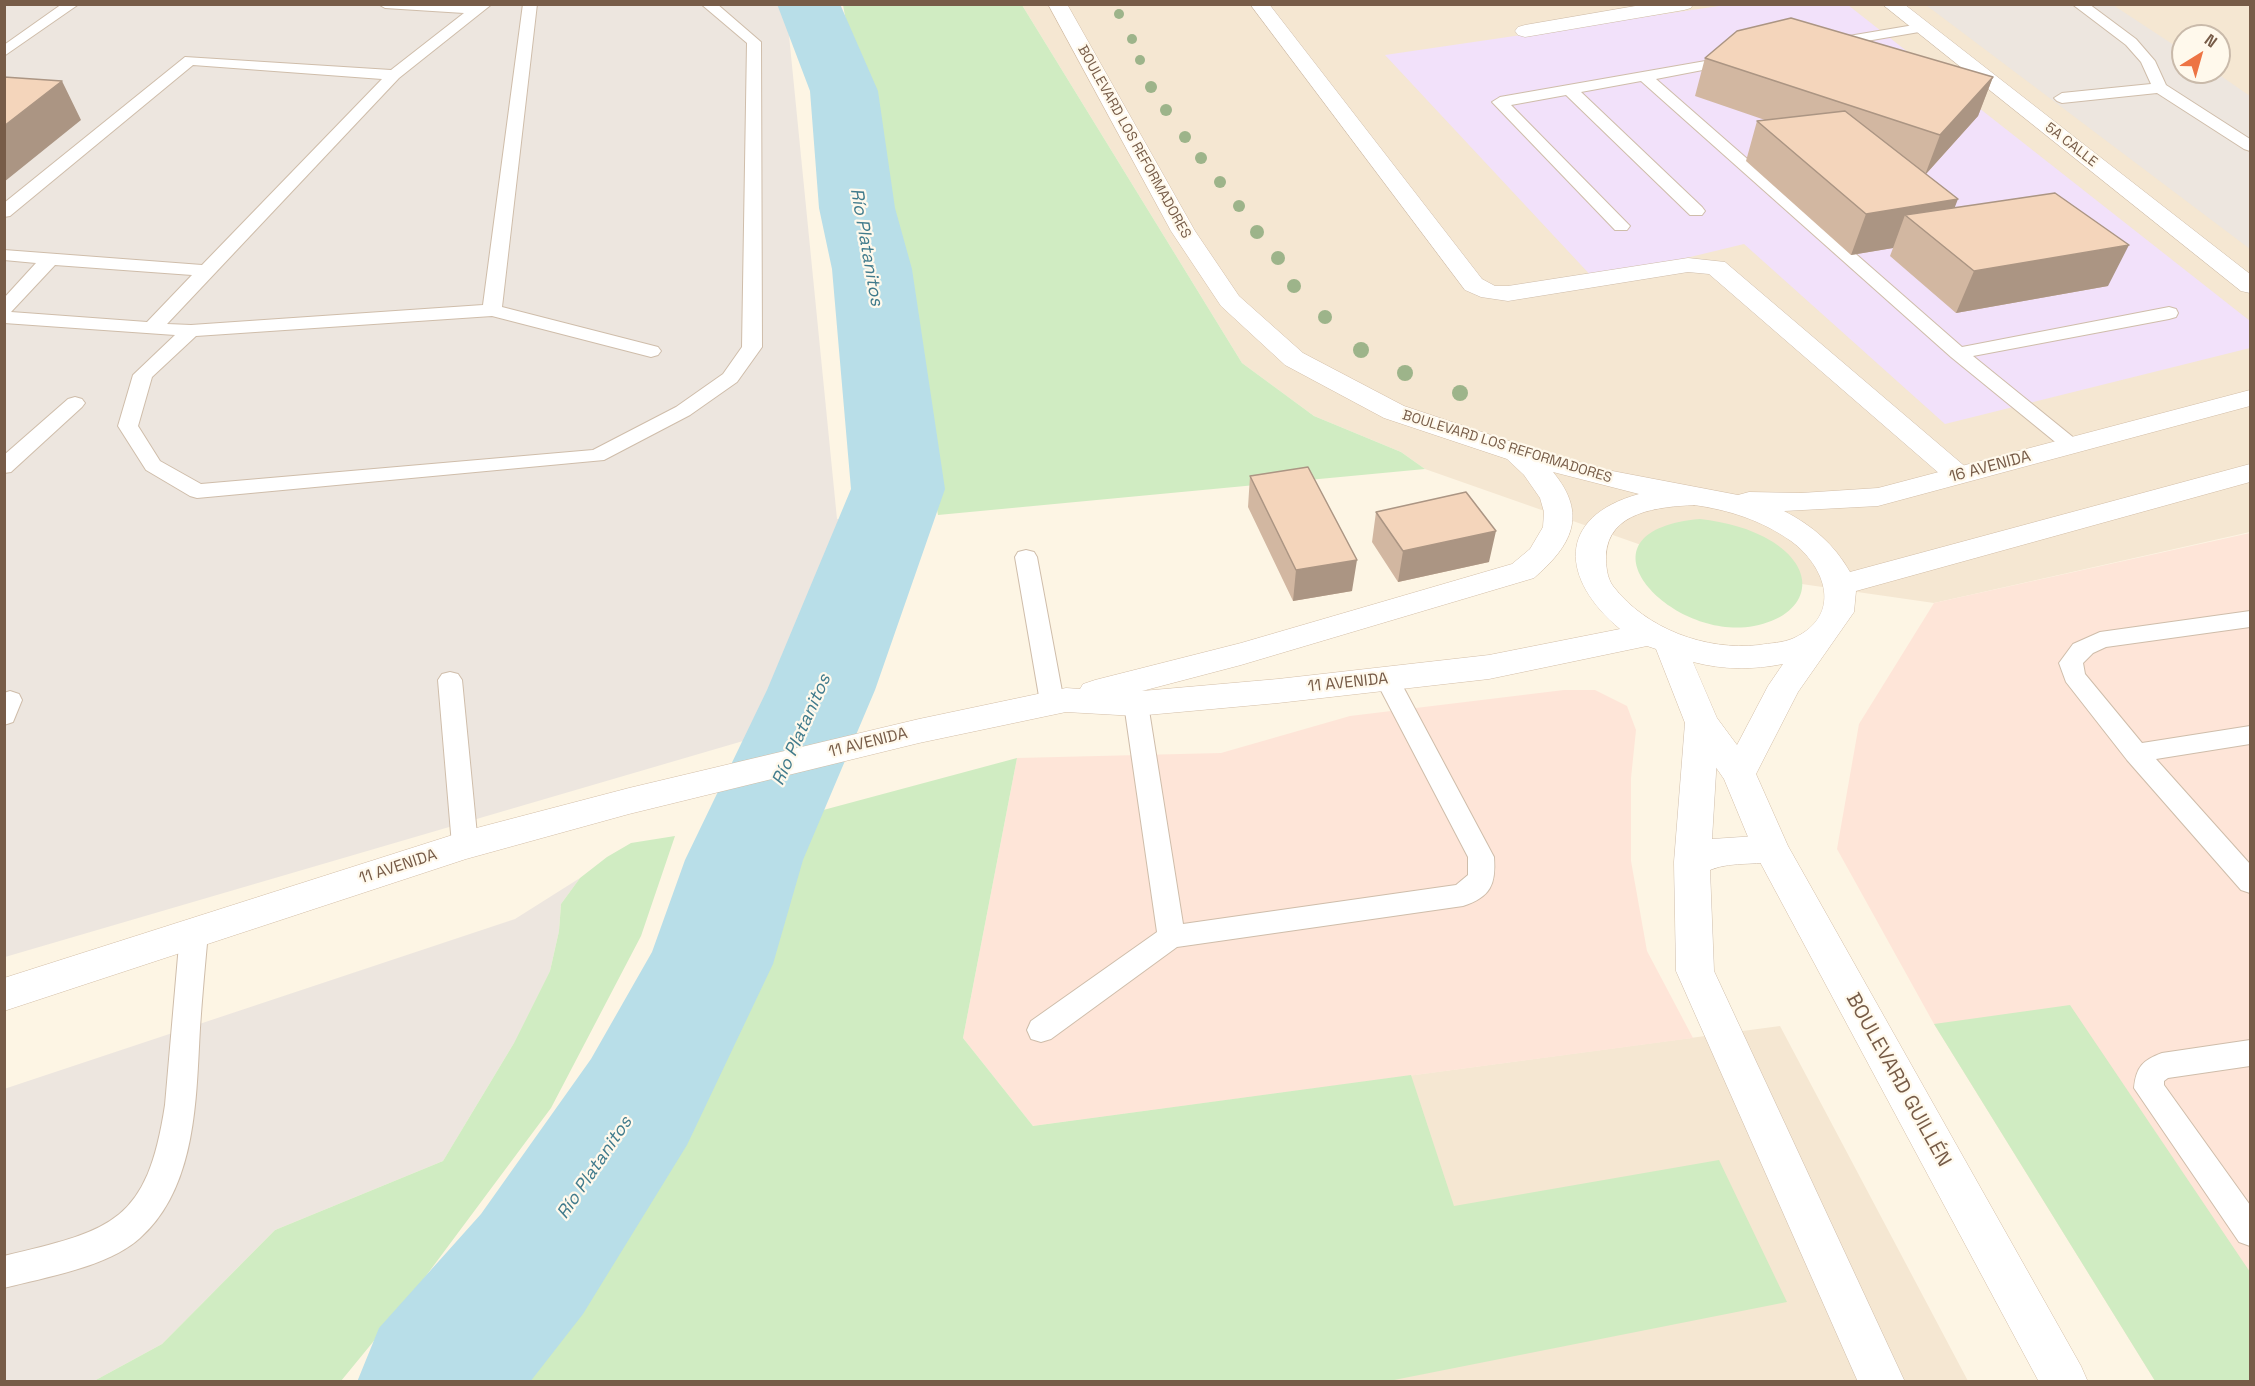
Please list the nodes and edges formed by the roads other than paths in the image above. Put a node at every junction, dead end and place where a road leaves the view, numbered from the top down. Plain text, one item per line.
1 (72, 4) edge
2 (386, 4) edge
3 (530, 4) edge
4 (708, 4) edge
5 (1057, 4) edge
6 (1259, 4) edge
7 (1684, 4) edge
8 (1891, 4) edge
9 (2079, 4) edge
10 (480, 7) edge
11 (1920, 28) junction
12 (1525, 30) dead end
13 (1816, 46) edge
14 (4, 52) edge
15 (1748, 58) edge
16 (394, 75) junction
17 (1644, 76) junction
18 (2160, 88) junction
19 (1570, 90) junction
20 (2062, 98) dead end
21 (2250, 146) edge
22 (1696, 211) dead end
23 (4, 212) edge
24 (1621, 226) dead end
25 (4, 255) edge
26 (50, 259) junction
27 (207, 271) junction
28 (2250, 286) edge
29 (4, 309) edge
30 (492, 310) junction
31 (2169, 313) dead end
32 (4, 317) edge
33 (152, 328) junction
34 (191, 331) junction
35 (651, 351) dead end
36 (1958, 353) junction
37 (2250, 398) edge
38 (75, 403) dead end
39 (2072, 446) junction
40 (1516, 453) junction
41 (4, 467) edge
42 (2250, 473) edge
43 (1958, 476) junction
44 (1694, 496) junction
45 (1724, 500) junction
46 (1026, 557) dead end
47 (1839, 585) junction
48 (2250, 619) edge
49 (1825, 633) junction
50 (1659, 638) junction
51 (1387, 679) junction
52 (450, 680) dead end
53 (1059, 701) junction
54 (1136, 704) junction
55 (1702, 723) junction
56 (2250, 735) edge
57 (2136, 753) junction
58 (1740, 774) junction
59 (465, 845) junction
60 (1771, 849) junction
61 (1692, 862) junction
62 (2250, 882) edge
63 (194, 933) junction
64 (1171, 937) junction
65 (4, 995) edge
66 (1041, 1030) dead end
67 (2250, 1053) edge
68 (2250, 1231) edge
69 (4, 1272) edge
70 (1882, 1382) edge
71 (2065, 1382) edge

1 - 14 lane
2 - 10 lane
3 - 30 lane
4 - 34 lane
5 - 40 main road, BOULEVARD LOS REFORMADORES
6 - 43 main road
7 - 12 main road
8 - 11 main road, 5A CALLE
9 - 18 lane
10 - 16 lane
11 - 13 lane
11 - 28 main road, 5A CALLE
15 - 17 lane
16 - 23 lane
16 - 27 lane
17 - 19 lane
17 - 36 lane
18 - 20 lane
18 - 21 lane
19 - 22 lane
19 - 24 lane
25 - 26 lane
26 - 27 lane
26 - 29 lane
27 - 33 lane
30 - 34 lane
30 - 35 lane
31 - 36 lane
32 - 33 lane
33 - 34 lane
36 - 39 lane
37 - 39 main road, 16 AVENIDA
38 - 41 lane
39 - 43 main road, 16 AVENIDA
40 - 44 main road, BOULEVARD LOS REFORMADORES
40 - 53 main road
42 - 47 main road
43 - 45 main road, 16 AVENIDA
44 - 45 main road
44 - 50 main road
45 - 47 main road
46 - 53 lane
47 - 49 main road
48 - 57 lane
49 - 50 main road
49 - 58 main road
50 - 51 main road, 11 AVENIDA
50 - 55 main road, BOULEVARD GUILLÉN
51 - 54 main road, 11 AVENIDA
51 - 64 lane
52 - 59 lane
53 - 54 main road, 11 AVENIDA
53 - 59 main road, 11 AVENIDA
54 - 64 lane
55 - 58 main road, BOULEVARD GUILLÉN
55 - 61 main road
56 - 57 lane
57 - 62 lane
58 - 60 main road, BOULEVARD GUILLÉN
59 - 63 main road, 11 AVENIDA
60 - 61 main road
60 - 71 main road, BOULEVARD GUILLÉN
61 - 70 main road
63 - 65 main road, 11 AVENIDA
63 - 69 lane
64 - 66 lane
67 - 68 lane

